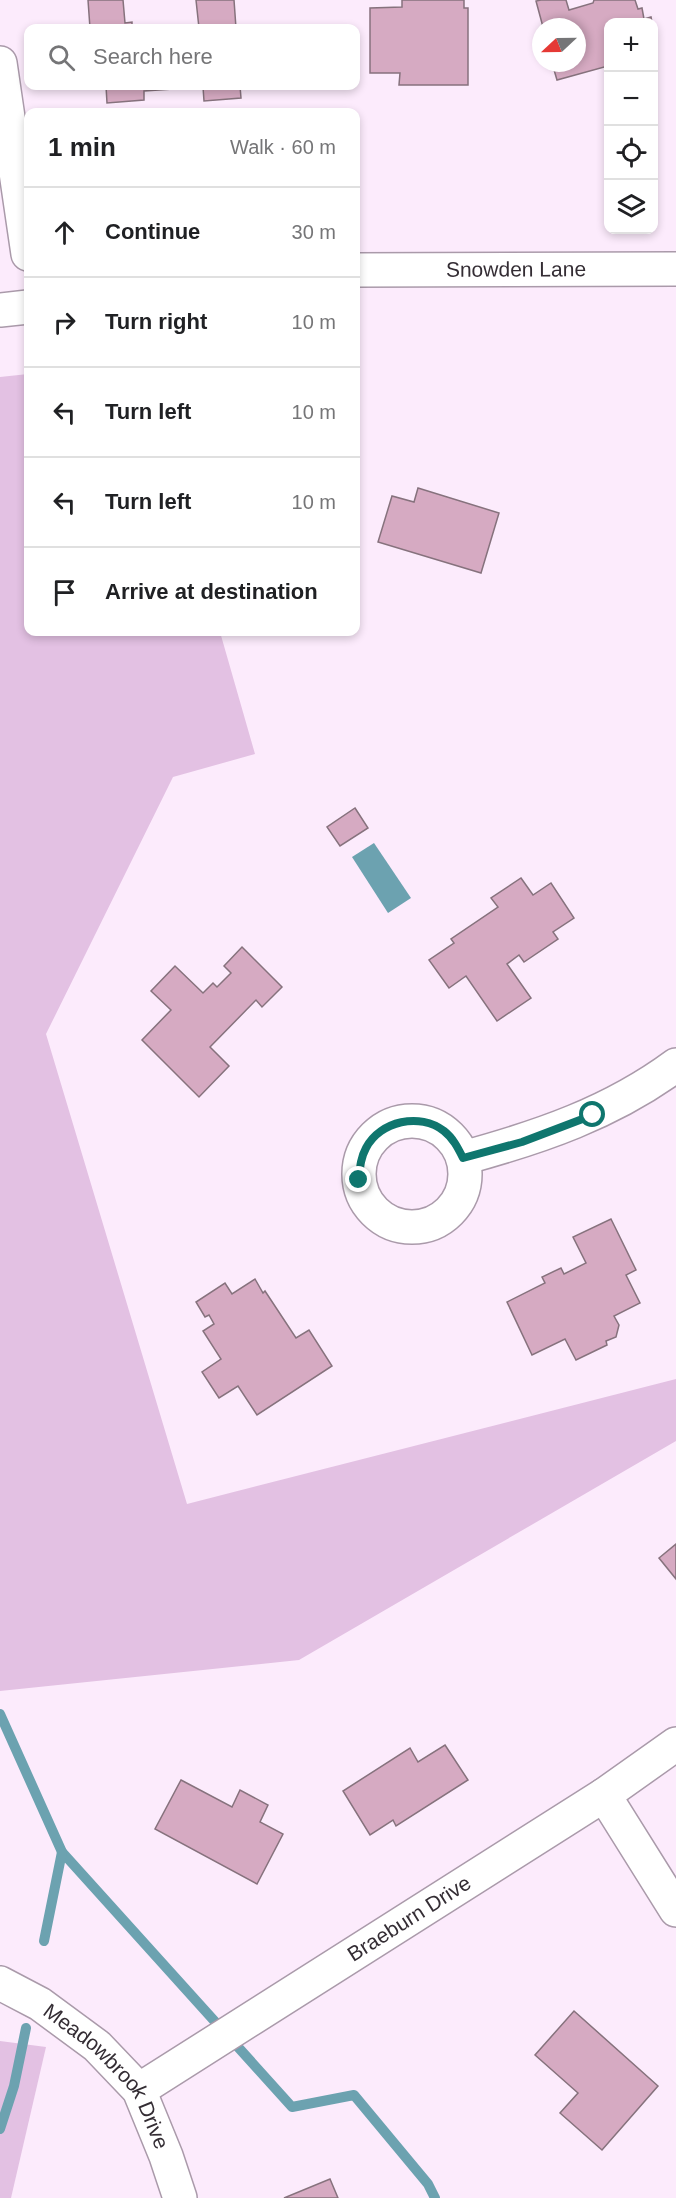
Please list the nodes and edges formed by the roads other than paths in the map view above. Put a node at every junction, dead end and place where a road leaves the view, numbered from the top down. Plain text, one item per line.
1 (0, 63) edge
2 (24, 227) edge
3 (676, 269) edge
4 (360, 270) edge
5 (24, 307) edge
6 (0, 310) edge
7 (676, 1065) edge
8 (463, 1158) dead end
9 (676, 1744) edge
10 (604, 1795) junction
11 (676, 1910) edge
12 (0, 1983) edge
13 (139, 2090) junction
14 (180, 2198) edge

1 - 2 street
3 - 4 street, Snowden Lane
5 - 6 street
7 - 8 street
9 - 10 street, Braeburn Drive
10 - 11 street
10 - 13 street, Braeburn Drive
12 - 13 street, Meadowbrook Drive
13 - 14 street, Meadowbrook Drive

